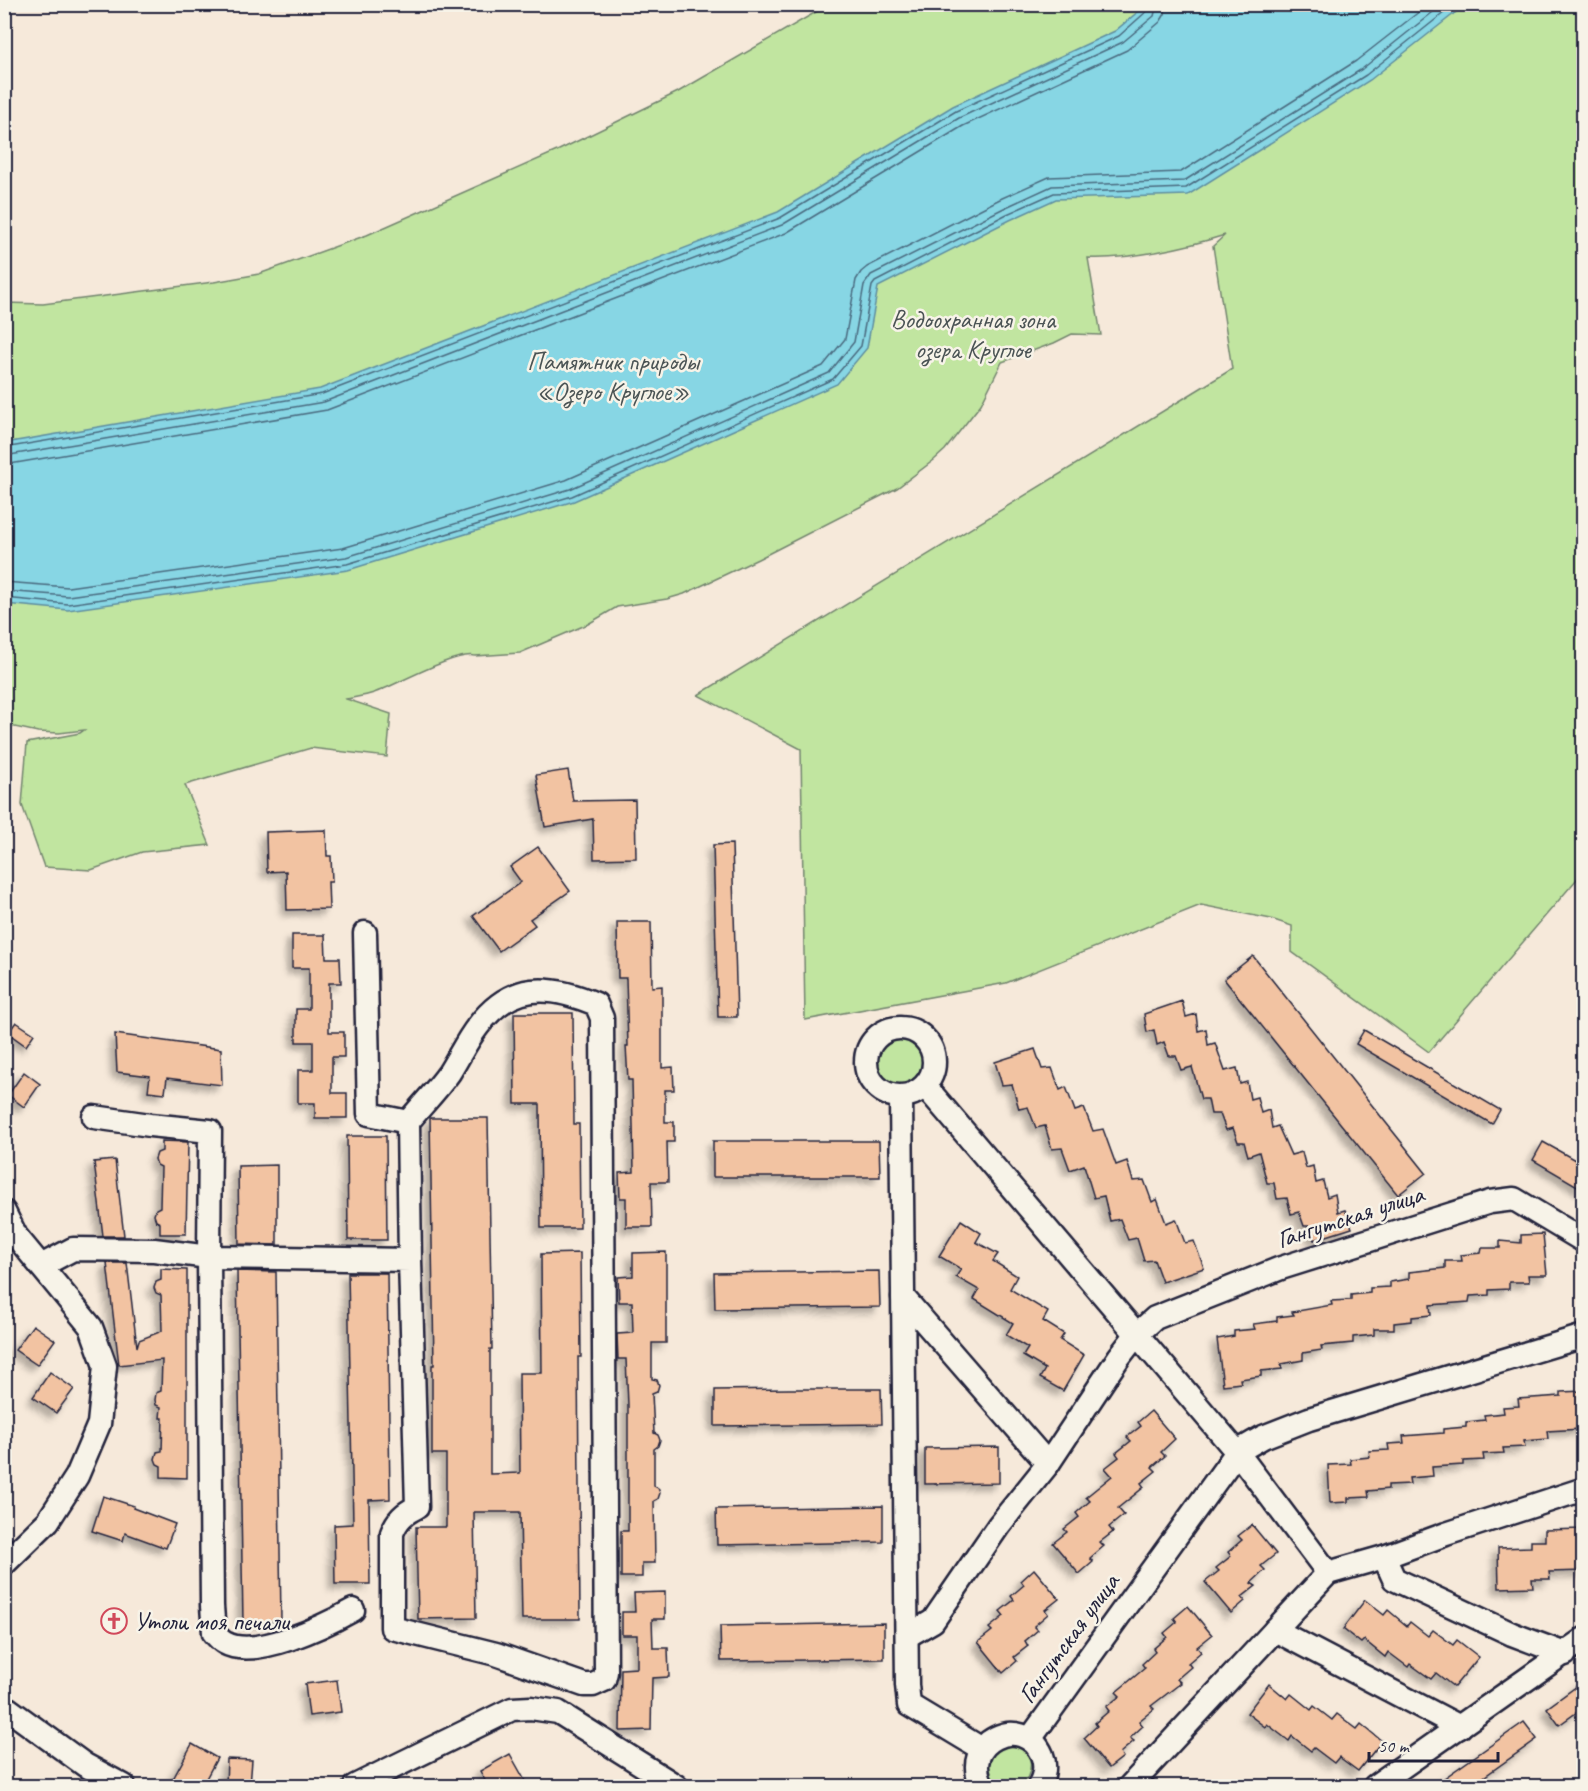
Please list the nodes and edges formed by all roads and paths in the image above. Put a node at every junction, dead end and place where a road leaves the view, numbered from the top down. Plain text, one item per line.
1 (365, 933) dead end
2 (925, 1086) junction
3 (902, 1096) junction
4 (94, 1116) dead end
5 (408, 1122) junction
6 (4, 1212) edge
7 (1584, 1241) edge
8 (208, 1257) junction
9 (410, 1260) junction
10 (41, 1266) junction
11 (903, 1297) junction
12 (1136, 1335) junction
13 (1584, 1336) edge
14 (1237, 1452) junction
15 (1048, 1464) junction
16 (1584, 1489) edge
17 (1384, 1557) junction
18 (4, 1564) edge
19 (1328, 1573) junction
20 (353, 1610) dead end
21 (1275, 1630) junction
22 (907, 1636) junction
23 (1584, 1639) edge
24 (1565, 1654) junction
25 (4, 1706) edge
26 (1460, 1727) junction
27 (1030, 1740) junction
28 (982, 1749) junction
29 (124, 1786) edge
30 (355, 1786) edge
31 (676, 1786) edge
32 (982, 1786) edge
33 (1039, 1786) edge
34 (1130, 1786) edge
35 (1375, 1786) edge

1 - 5 street
2 - 3 street
2 - 3 street
2 - 12 street
3 - 11 street
4 - 8 street
5 - 9 street
5 - 9 street
6 - 10 street
7 - 12 street, Гангутская улица
8 - 9 street
8 - 10 street
8 - 20 street
10 - 18 street
11 - 15 street
11 - 22 street
12 - 14 street
12 - 15 street, Гангутская улица
13 - 14 street, Гангутская улица
14 - 19 street
14 - 27 street, Гангутская улица
15 - 22 street, Гангутская улица
16 - 17 street
17 - 19 street
17 - 24 street
19 - 21 street
21 - 26 street
21 - 34 street
22 - 28 street
23 - 24 street
24 - 26 street
25 - 29 street
26 - 35 street
27 - 28 street, Гангутская улица
27 - 33 street, Гангутская улица
28 - 32 street
30 - 31 street

